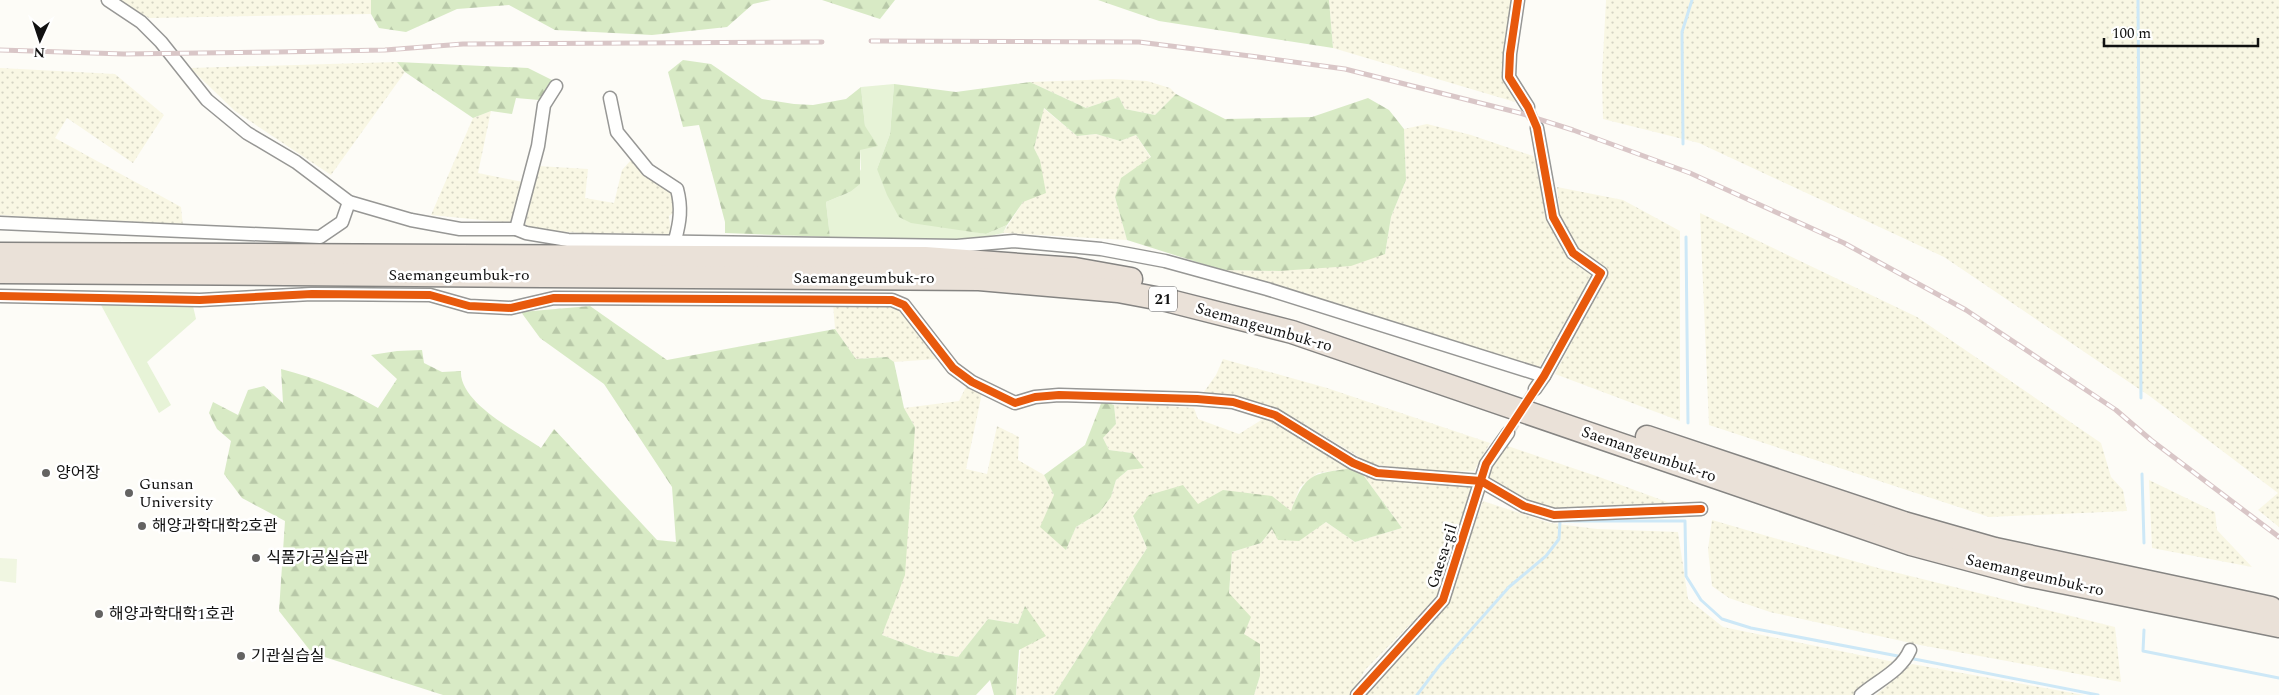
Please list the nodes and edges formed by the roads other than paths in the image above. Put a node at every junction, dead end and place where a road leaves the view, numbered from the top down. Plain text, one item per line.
1 (108, 0) edge
2 (1518, 0) edge
3 (556, 86) dead end
4 (610, 98) dead end
5 (1528, 107) tunnel mouth
6 (1537, 128) tunnel mouth
7 (349, 202) junction
8 (0, 223) edge
9 (516, 229) junction
10 (0, 238) edge
11 (675, 240) junction
12 (0, 254) edge
13 (183, 256) junction
14 (0, 272) edge
15 (134, 273) junction
16 (0, 284) edge
17 (0, 296) edge
18 (1544, 376) junction
19 (1535, 389) tunnel mouth
20 (1508, 433) tunnel mouth
21 (1481, 481) junction
22 (1701, 509) dead end
23 (2279, 610) edge
24 (2279, 626) edge
25 (1908, 654) dead end
26 (1357, 695) edge
27 (1861, 695) edge

1 - 7 street
2 - 5 street
3 - 9 street
4 - 11 street
6 - 18 street
7 - 8 street
7 - 9 street
9 - 11 street
10 - 13 highway
11 - 18 street
12 - 13 highway, Saemangeumbuk-ro / 21
13 - 23 highway, Saemangeumbuk-ro / 21
14 - 15 highway, Saemangeumbuk-ro / 21
15 - 16 highway
15 - 24 highway, Saemangeumbuk-ro / 21
17 - 21 street
18 - 19 street
20 - 21 street, Gaesa-gil
21 - 22 street
21 - 26 street, Gaesa-gil
25 - 27 street

